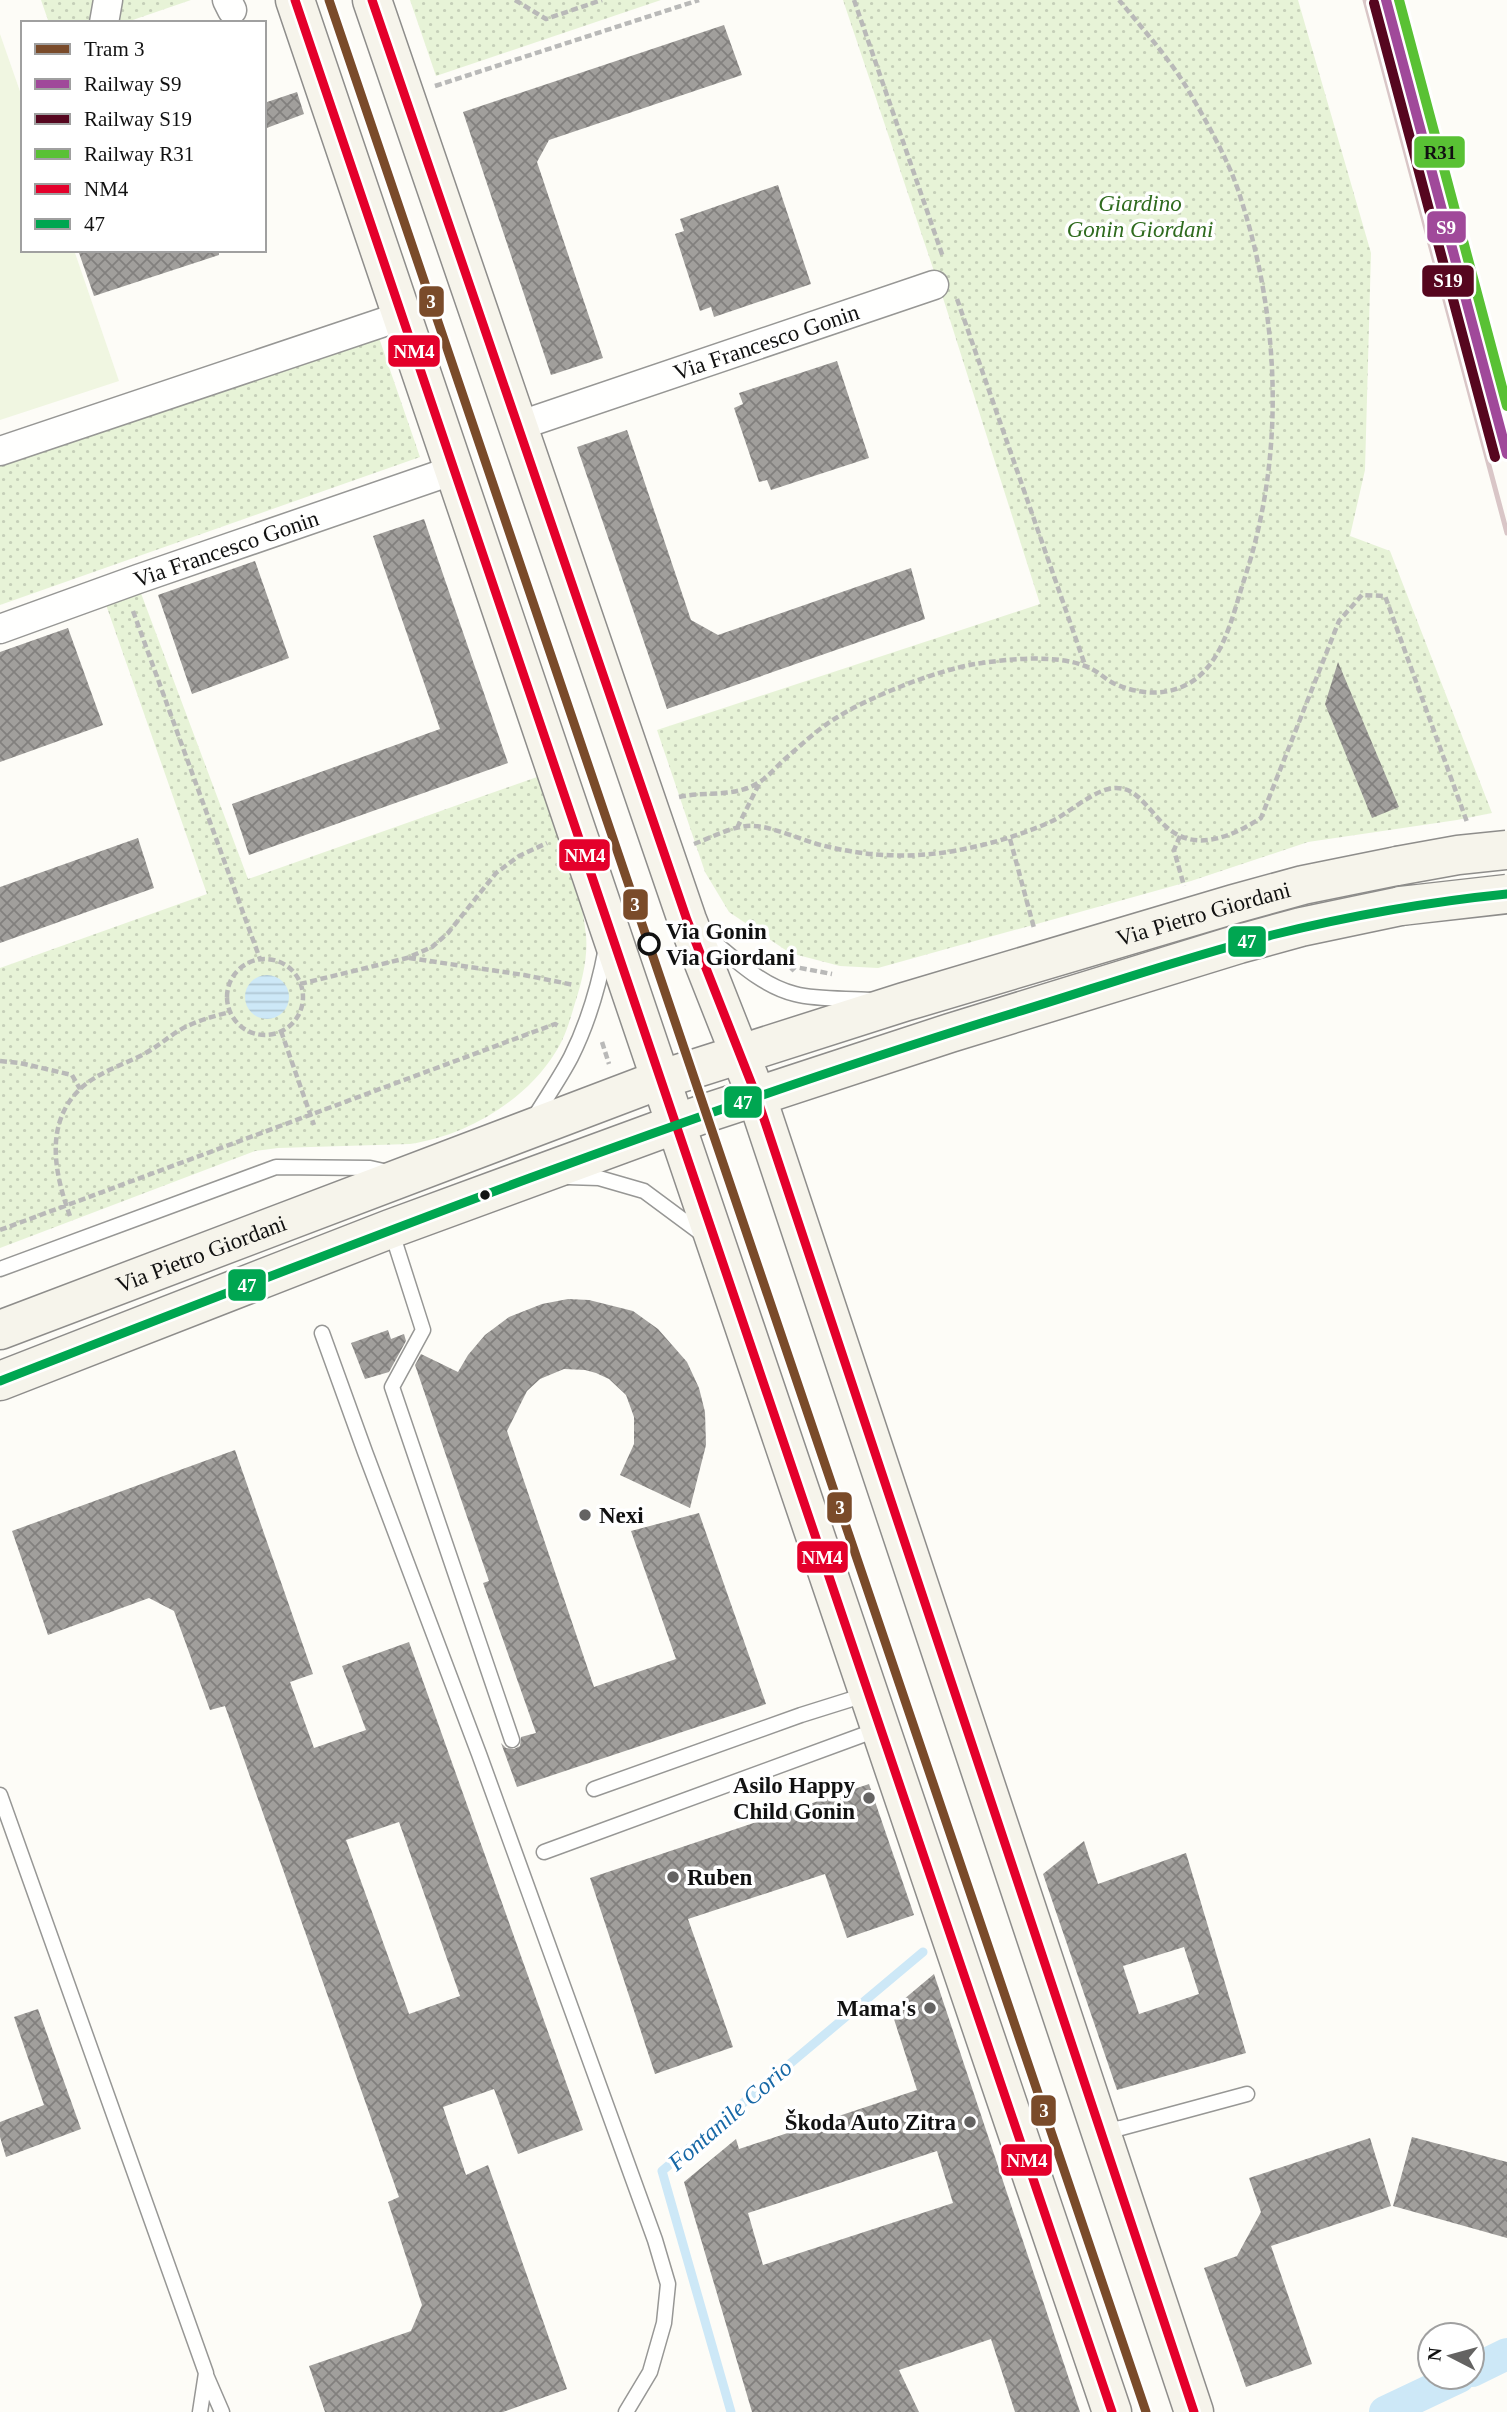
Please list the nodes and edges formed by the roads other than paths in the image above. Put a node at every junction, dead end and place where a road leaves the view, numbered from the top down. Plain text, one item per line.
1 (108, 0) edge
2 (295, 0) edge
3 (372, 0) edge
4 (104, 21) edge
5 (945, 281) road end
6 (402, 316) junction
7 (518, 426) junction
8 (0, 452) edge
9 (454, 470) junction
10 (0, 629) edge
11 (1507, 850) edge
12 (1507, 894) edge
13 (687, 920) junction
14 (609, 929) junction
15 (904, 1002) junction
16 (742, 1055) junction
17 (659, 1080) junction
18 (756, 1095) junction
19 (676, 1124) junction
20 (527, 1130) junction
21 (403, 1175) junction
22 (538, 1175) junction
23 (390, 1229) junction
24 (717, 1247) junction
25 (0, 1269) edge
26 (0, 1330) edge
27 (322, 1333) dead end
28 (0, 1381) edge
29 (875, 1711) junction
30 (512, 1740) dead end
31 (594, 1789) dead end
32 (0, 1796) edge
33 (544, 1852) dead end
34 (1247, 2094) dead end
35 (1099, 2131) junction
36 (206, 2373) junction
37 (200, 2412) edge
38 (222, 2412) edge
39 (625, 2412) edge
40 (1112, 2412) edge
41 (1194, 2412) edge

1 - 4 street
2 - 6 street
3 - 7 street
5 - 7 street, Via Francesco Gonin
6 - 8 street
6 - 9 street
7 - 13 street
9 - 10 street, Via Francesco Gonin
9 - 14 street
11 - 15 street, Via Pietro Giordani, bridge
12 - 18 street, Via Pietro Giordani, bridge
13 - 15 lane, Via Pietro Giordani
13 - 16 street
14 - 17 street
14 - 20 lane
15 - 16 street, Via Pietro Giordani
16 - 17 street, Via Pietro Giordani
16 - 18 street
17 - 19 street
17 - 20 street, Via Pietro Giordani
18 - 19 street, Via Pietro Giordani
18 - 35 street
19 - 22 street, Via Pietro Giordani
19 - 24 street
20 - 21 street, Via Pietro Giordani
21 - 25 lane
21 - 26 street, Via Pietro Giordani
22 - 23 street, Via Pietro Giordani
22 - 24 lane
23 - 28 street, Via Pietro Giordani
23 - 30 lane
24 - 29 street
27 - 39 lane
29 - 31 lane
29 - 33 lane
29 - 40 street
32 - 36 lane
34 - 35 lane
35 - 41 street
36 - 37 lane
36 - 38 lane

